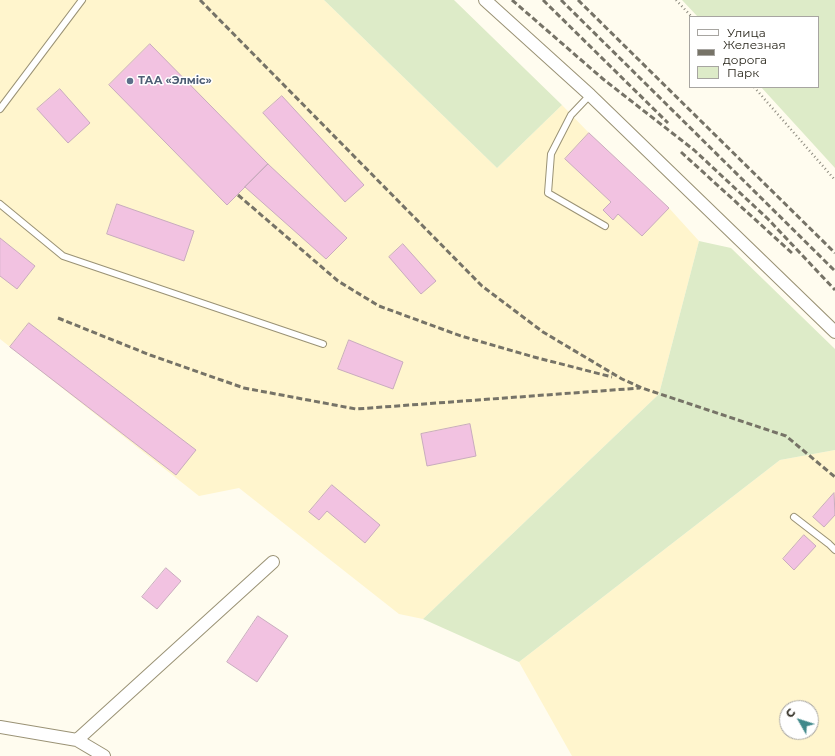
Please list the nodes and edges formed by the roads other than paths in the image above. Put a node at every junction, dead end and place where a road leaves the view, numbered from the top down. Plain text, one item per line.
1 (82, 0) edge
2 (485, 0) edge
3 (590, 95) junction
4 (0, 109) edge
5 (0, 204) edge
6 (605, 226) dead end
7 (835, 332) edge
8 (323, 344) dead end
9 (794, 517) dead end
10 (835, 550) edge
11 (273, 562) dead end
12 (0, 727) edge
13 (77, 740) junction
14 (104, 756) edge

1 - 4 lane
2 - 3 street
3 - 6 lane
3 - 7 street
5 - 8 lane
9 - 10 lane
11 - 13 street
12 - 13 street
13 - 14 street

